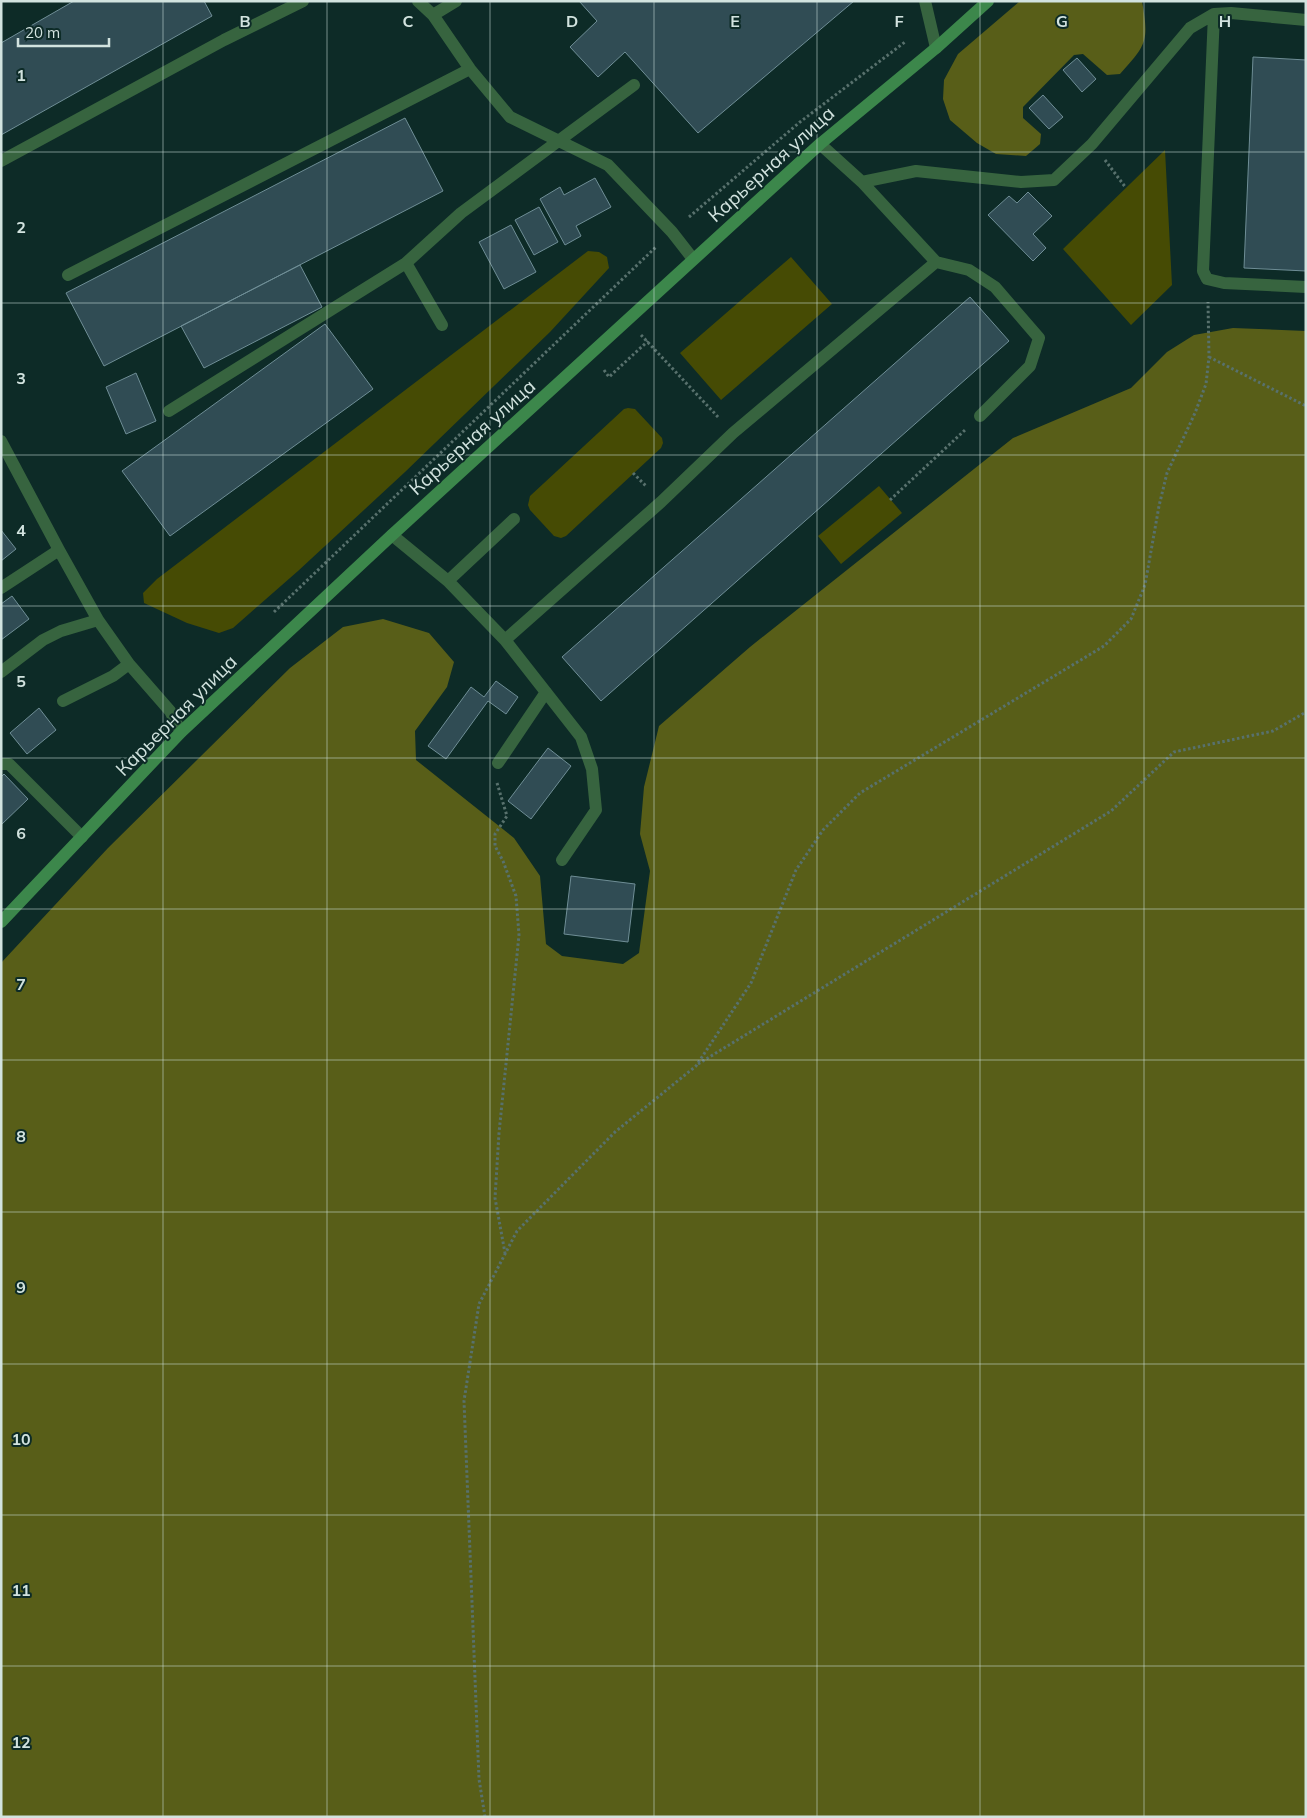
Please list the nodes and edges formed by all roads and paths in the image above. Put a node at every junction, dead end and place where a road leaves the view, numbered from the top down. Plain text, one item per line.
1 (303, 1) edge
2 (418, 1) edge
3 (456, 1) edge
4 (925, 1) edge
5 (988, 1) edge
6 (1214, 14) junction
7 (433, 15) junction
8 (1306, 20) edge
9 (936, 48) junction
10 (470, 69) junction
11 (634, 85) dead end
12 (560, 141) junction
13 (820, 144) junction
14 (1092, 144) junction
15 (1, 161) edge
16 (862, 182) junction
17 (1126, 188) dead end
18 (693, 259) junction
19 (936, 262) junction
20 (406, 263) junction
21 (68, 275) dead end
22 (1207, 279) junction
23 (1306, 287) edge
24 (628, 320) junction
25 (442, 324) dead end
26 (1209, 356) junction
27 (1306, 406) edge
28 (169, 411) dead end
29 (980, 416) joint
30 (733, 433) junction
31 (1, 441) edge
32 (890, 500) dead end
33 (514, 519) dead end
34 (392, 535) junction
35 (59, 550) junction
36 (448, 581) junction
37 (1, 588) edge
38 (98, 620) junction
39 (505, 640) junction
40 (129, 664) junction
41 (1, 672) edge
42 (546, 692) junction
43 (63, 702) dead end
44 (1306, 712) edge
45 (181, 732) junction
46 (498, 762) joint
47 (1, 764) edge
48 (82, 837) junction
49 (562, 860) dead end
50 (1, 922) edge
51 (696, 1066) junction
52 (505, 1254) junction
53 (485, 1817) edge

1 - 15 lane
2 - 7 lane
3 - 7 lane
4 - 9 lane
5 - 9 street, Карьерная улица
6 - 8 lane
6 - 14 lane
6 - 22 lane
7 - 10 lane
9 - 13 street, Карьерная улица
10 - 12 lane
10 - 21 lane
11 - 12 lane
12 - 18 lane
12 - 20 lane
13 - 16 lane
13 - 18 street, Карьерная улица
14 - 16 lane
14 - 17 path
16 - 19 lane
18 - 24 street, Карьерная улица
19 - 29 lane
19 - 30 lane
20 - 25 lane
20 - 28 lane
22 - 23 lane
22 - 26 path
24 - 30 path
24 - 34 street, Карьерная улица
26 - 27 path
26 - 51 path
29 - 32 path
30 - 39 lane
31 - 35 lane
33 - 36 lane
34 - 36 lane
34 - 45 street, Карьерная улица
35 - 37 lane
35 - 38 lane
36 - 39 lane
38 - 40 lane
38 - 41 lane
39 - 42 lane
40 - 43 lane
40 - 45 lane
42 - 46 lane
42 - 49 lane
44 - 51 path
45 - 48 street, Карьерная улица
46 - 52 path
47 - 48 lane
48 - 50 street, Карьерная улица
51 - 52 path
52 - 53 path

